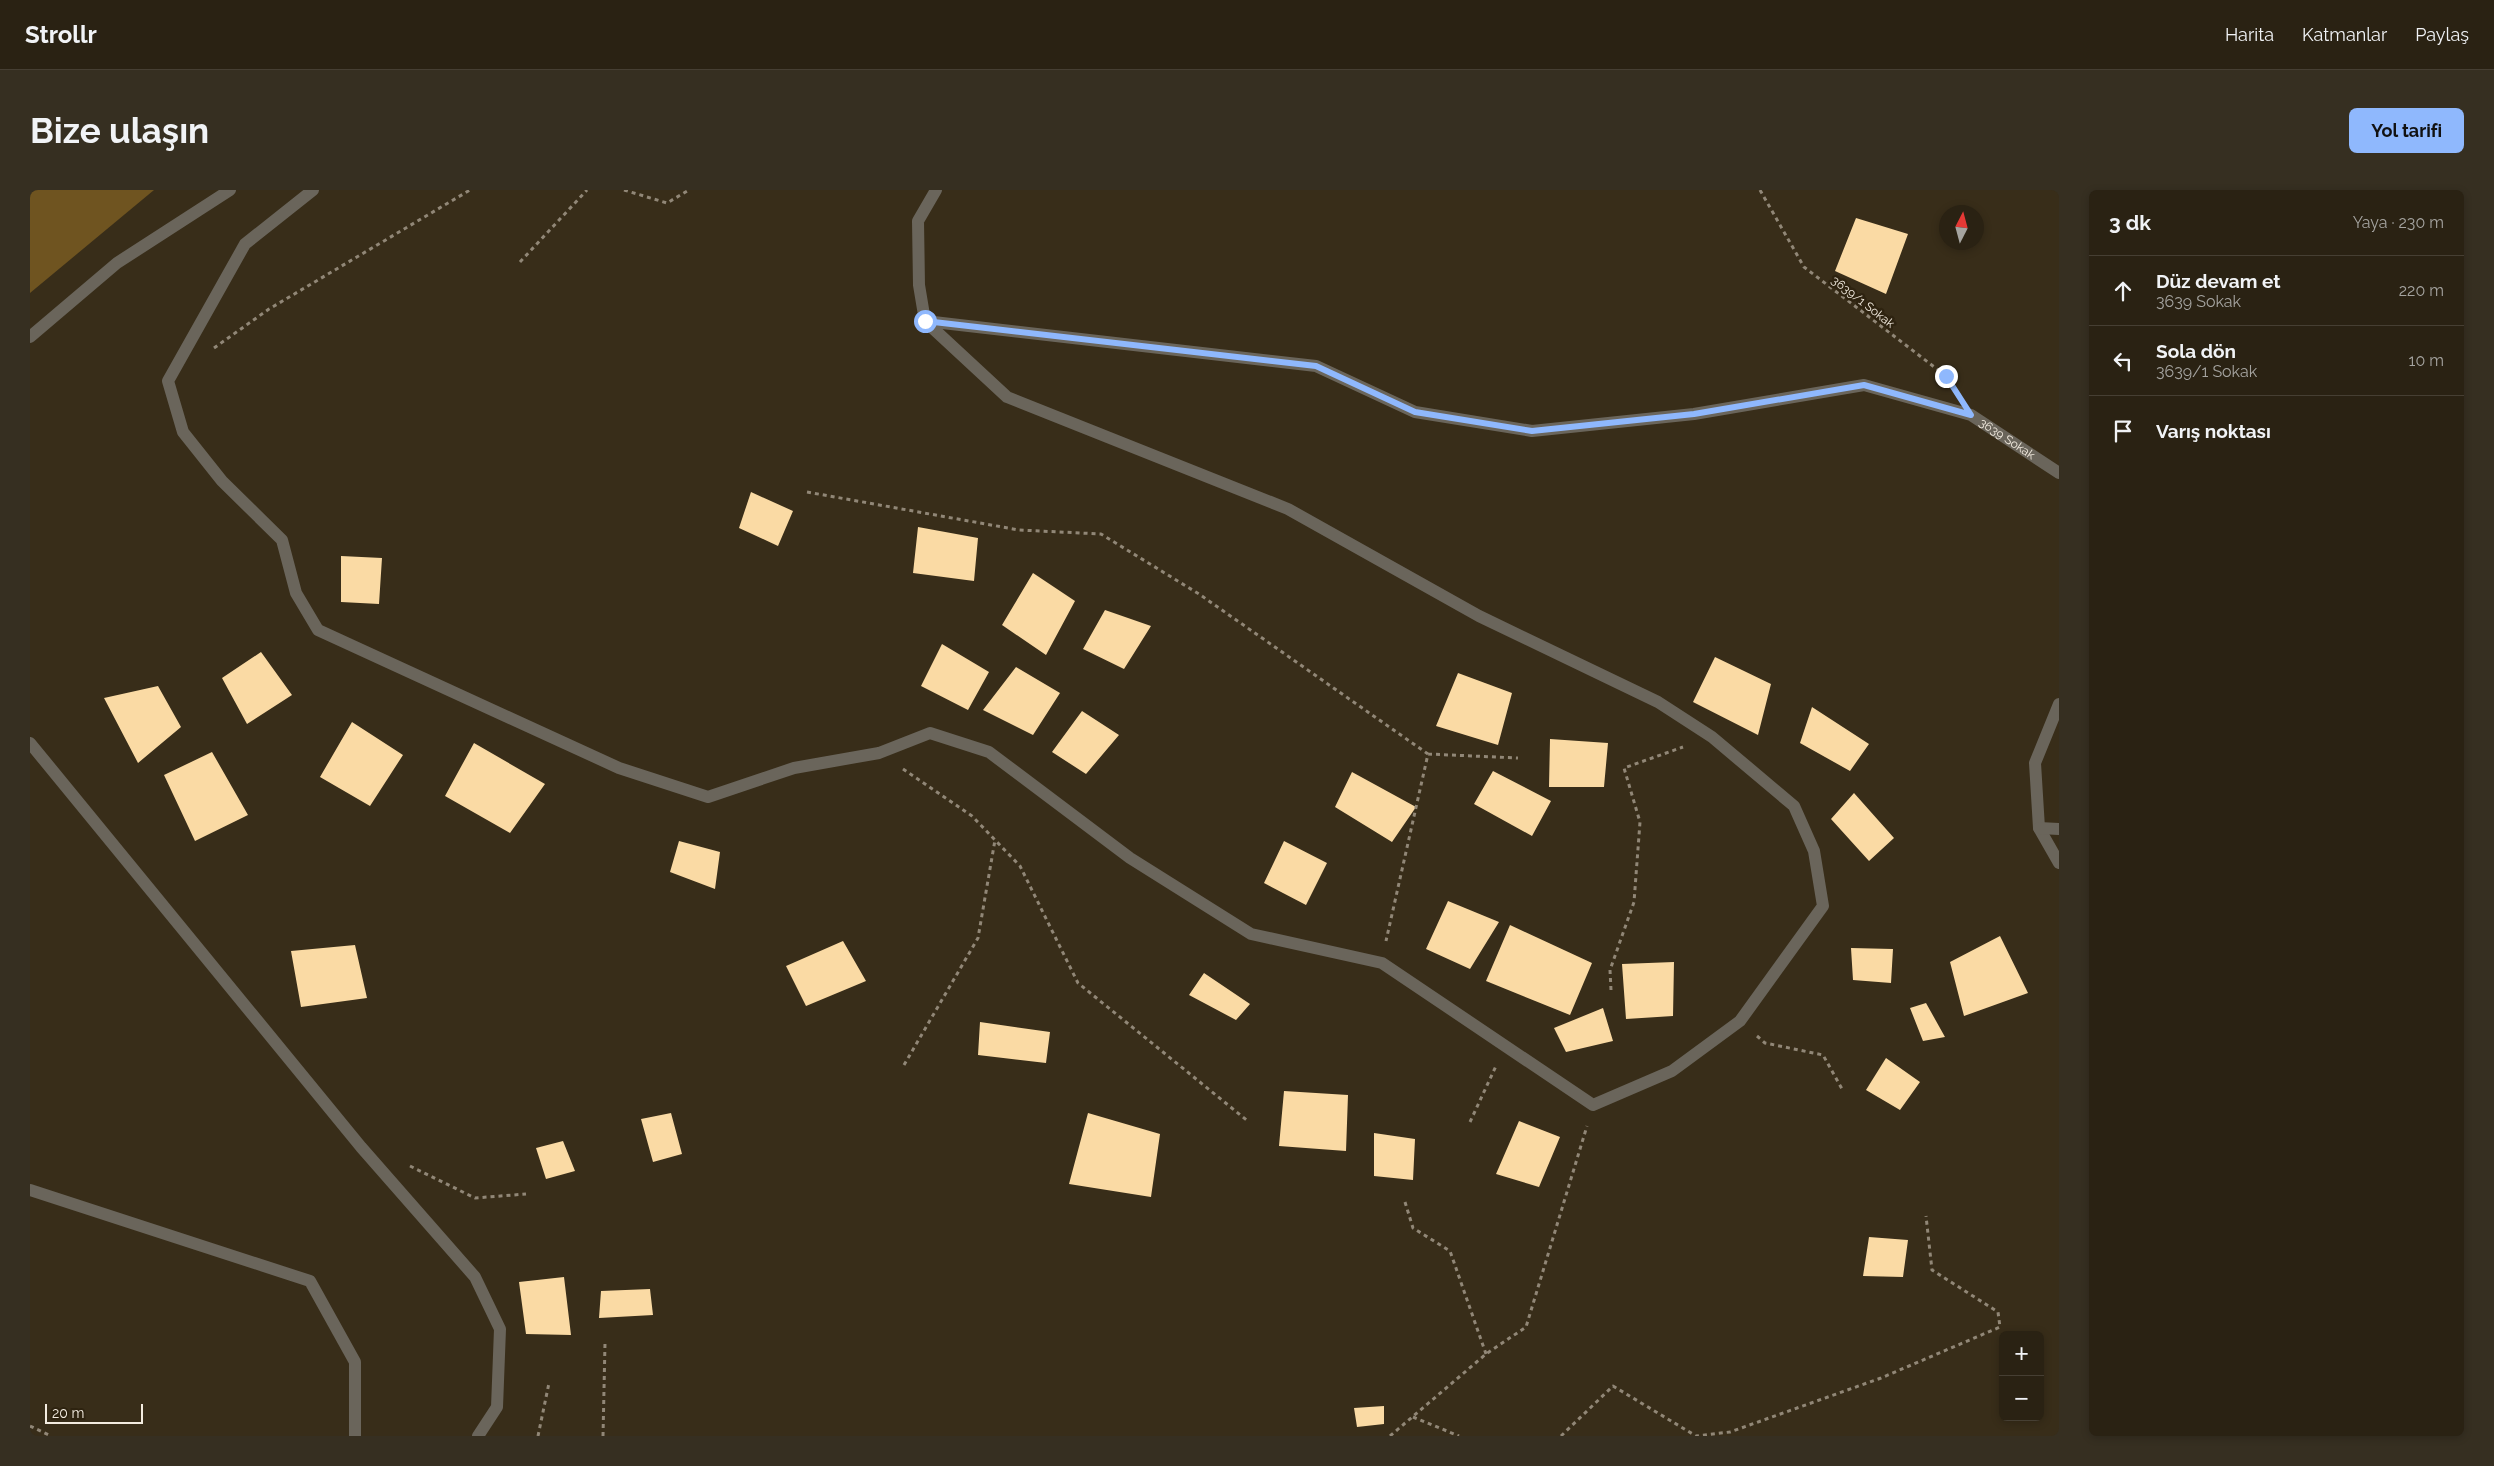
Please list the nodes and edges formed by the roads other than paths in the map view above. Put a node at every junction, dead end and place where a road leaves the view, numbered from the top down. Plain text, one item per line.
1 (230, 190) edge
2 (313, 190) edge
3 (936, 190) edge
4 (925, 321) junction
5 (30, 338) edge
6 (2059, 473) edge
7 (2059, 704) edge
8 (30, 743) edge
9 (2039, 828) junction
10 (2059, 829) edge
11 (2059, 863) edge
12 (30, 1190) edge
13 (355, 1436) edge
14 (478, 1436) edge

1 - 5 street
2 - 4 street
3 - 4 street
4 - 6 street, 3639 Sokak
7 - 9 street
8 - 14 street
9 - 10 street
9 - 11 street
12 - 13 street

